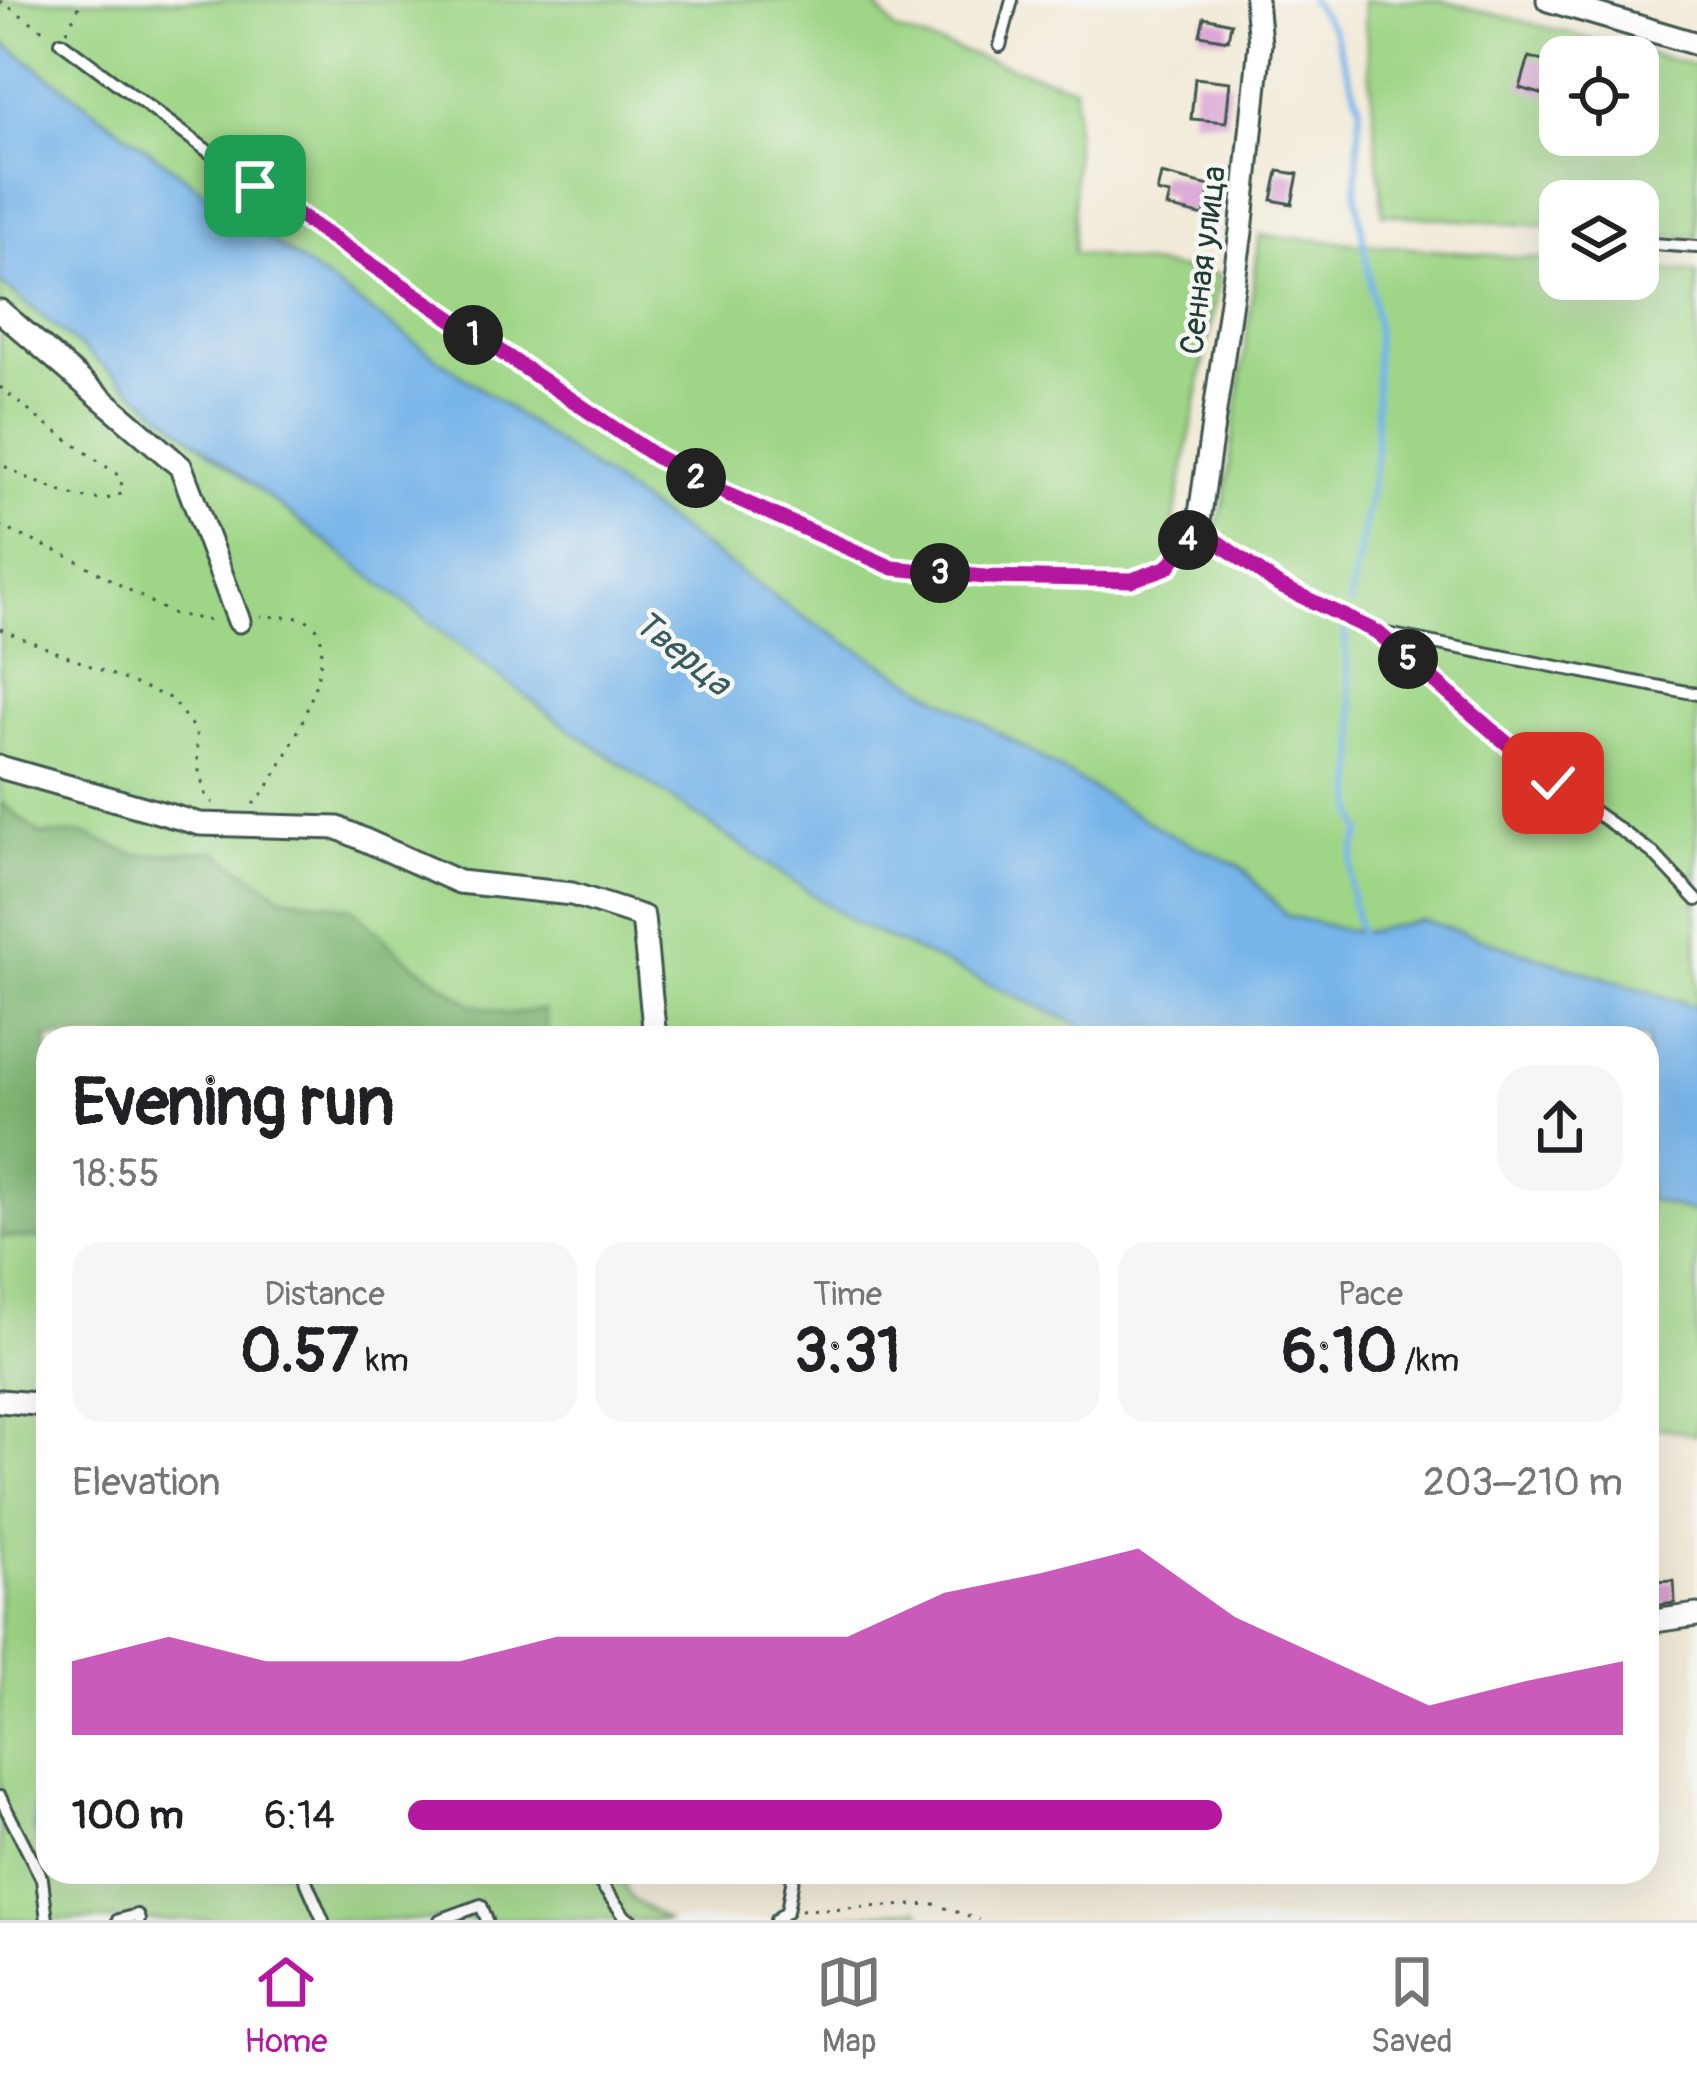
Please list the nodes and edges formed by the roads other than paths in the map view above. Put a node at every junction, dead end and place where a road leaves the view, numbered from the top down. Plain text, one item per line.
1 (1012, 0) edge
2 (1256, 0) edge
3 (1548, 0) edge
4 (61, 42) road end
5 (1697, 44) edge
6 (1000, 46) dead end
7 (1659, 244) edge
8 (1697, 247) edge
9 (0, 311) edge
10 (1198, 528) junction
11 (239, 621) road end
12 (1377, 632) junction
13 (1697, 694) edge
14 (0, 767) edge
15 (1697, 900) edge
16 (654, 1026) edge
17 (0, 1400) edge
18 (36, 1404) edge
19 (1697, 1616) edge
20 (1659, 1621) edge
21 (0, 1797) edge
22 (36, 1867) edge
23 (43, 1884) edge
24 (307, 1884) edge
25 (601, 1884) edge
26 (792, 1884) edge
27 (47, 1920) edge
28 (118, 1920) edge
29 (139, 1920) edge
30 (323, 1920) edge
31 (440, 1920) edge
32 (487, 1920) edge
33 (632, 1920) edge
34 (776, 1920) edge

1 - 6 lane
2 - 10 street, Сенная улица
3 - 5 street
4 - 10 lane
7 - 8 lane
9 - 11 street
10 - 12 lane
12 - 13 lane
12 - 15 lane
14 - 16 street
17 - 18 street
19 - 20 street
21 - 22 lane
23 - 27 lane
24 - 30 lane
25 - 33 lane
26 - 34 lane
28 - 29 lane
31 - 32 lane

